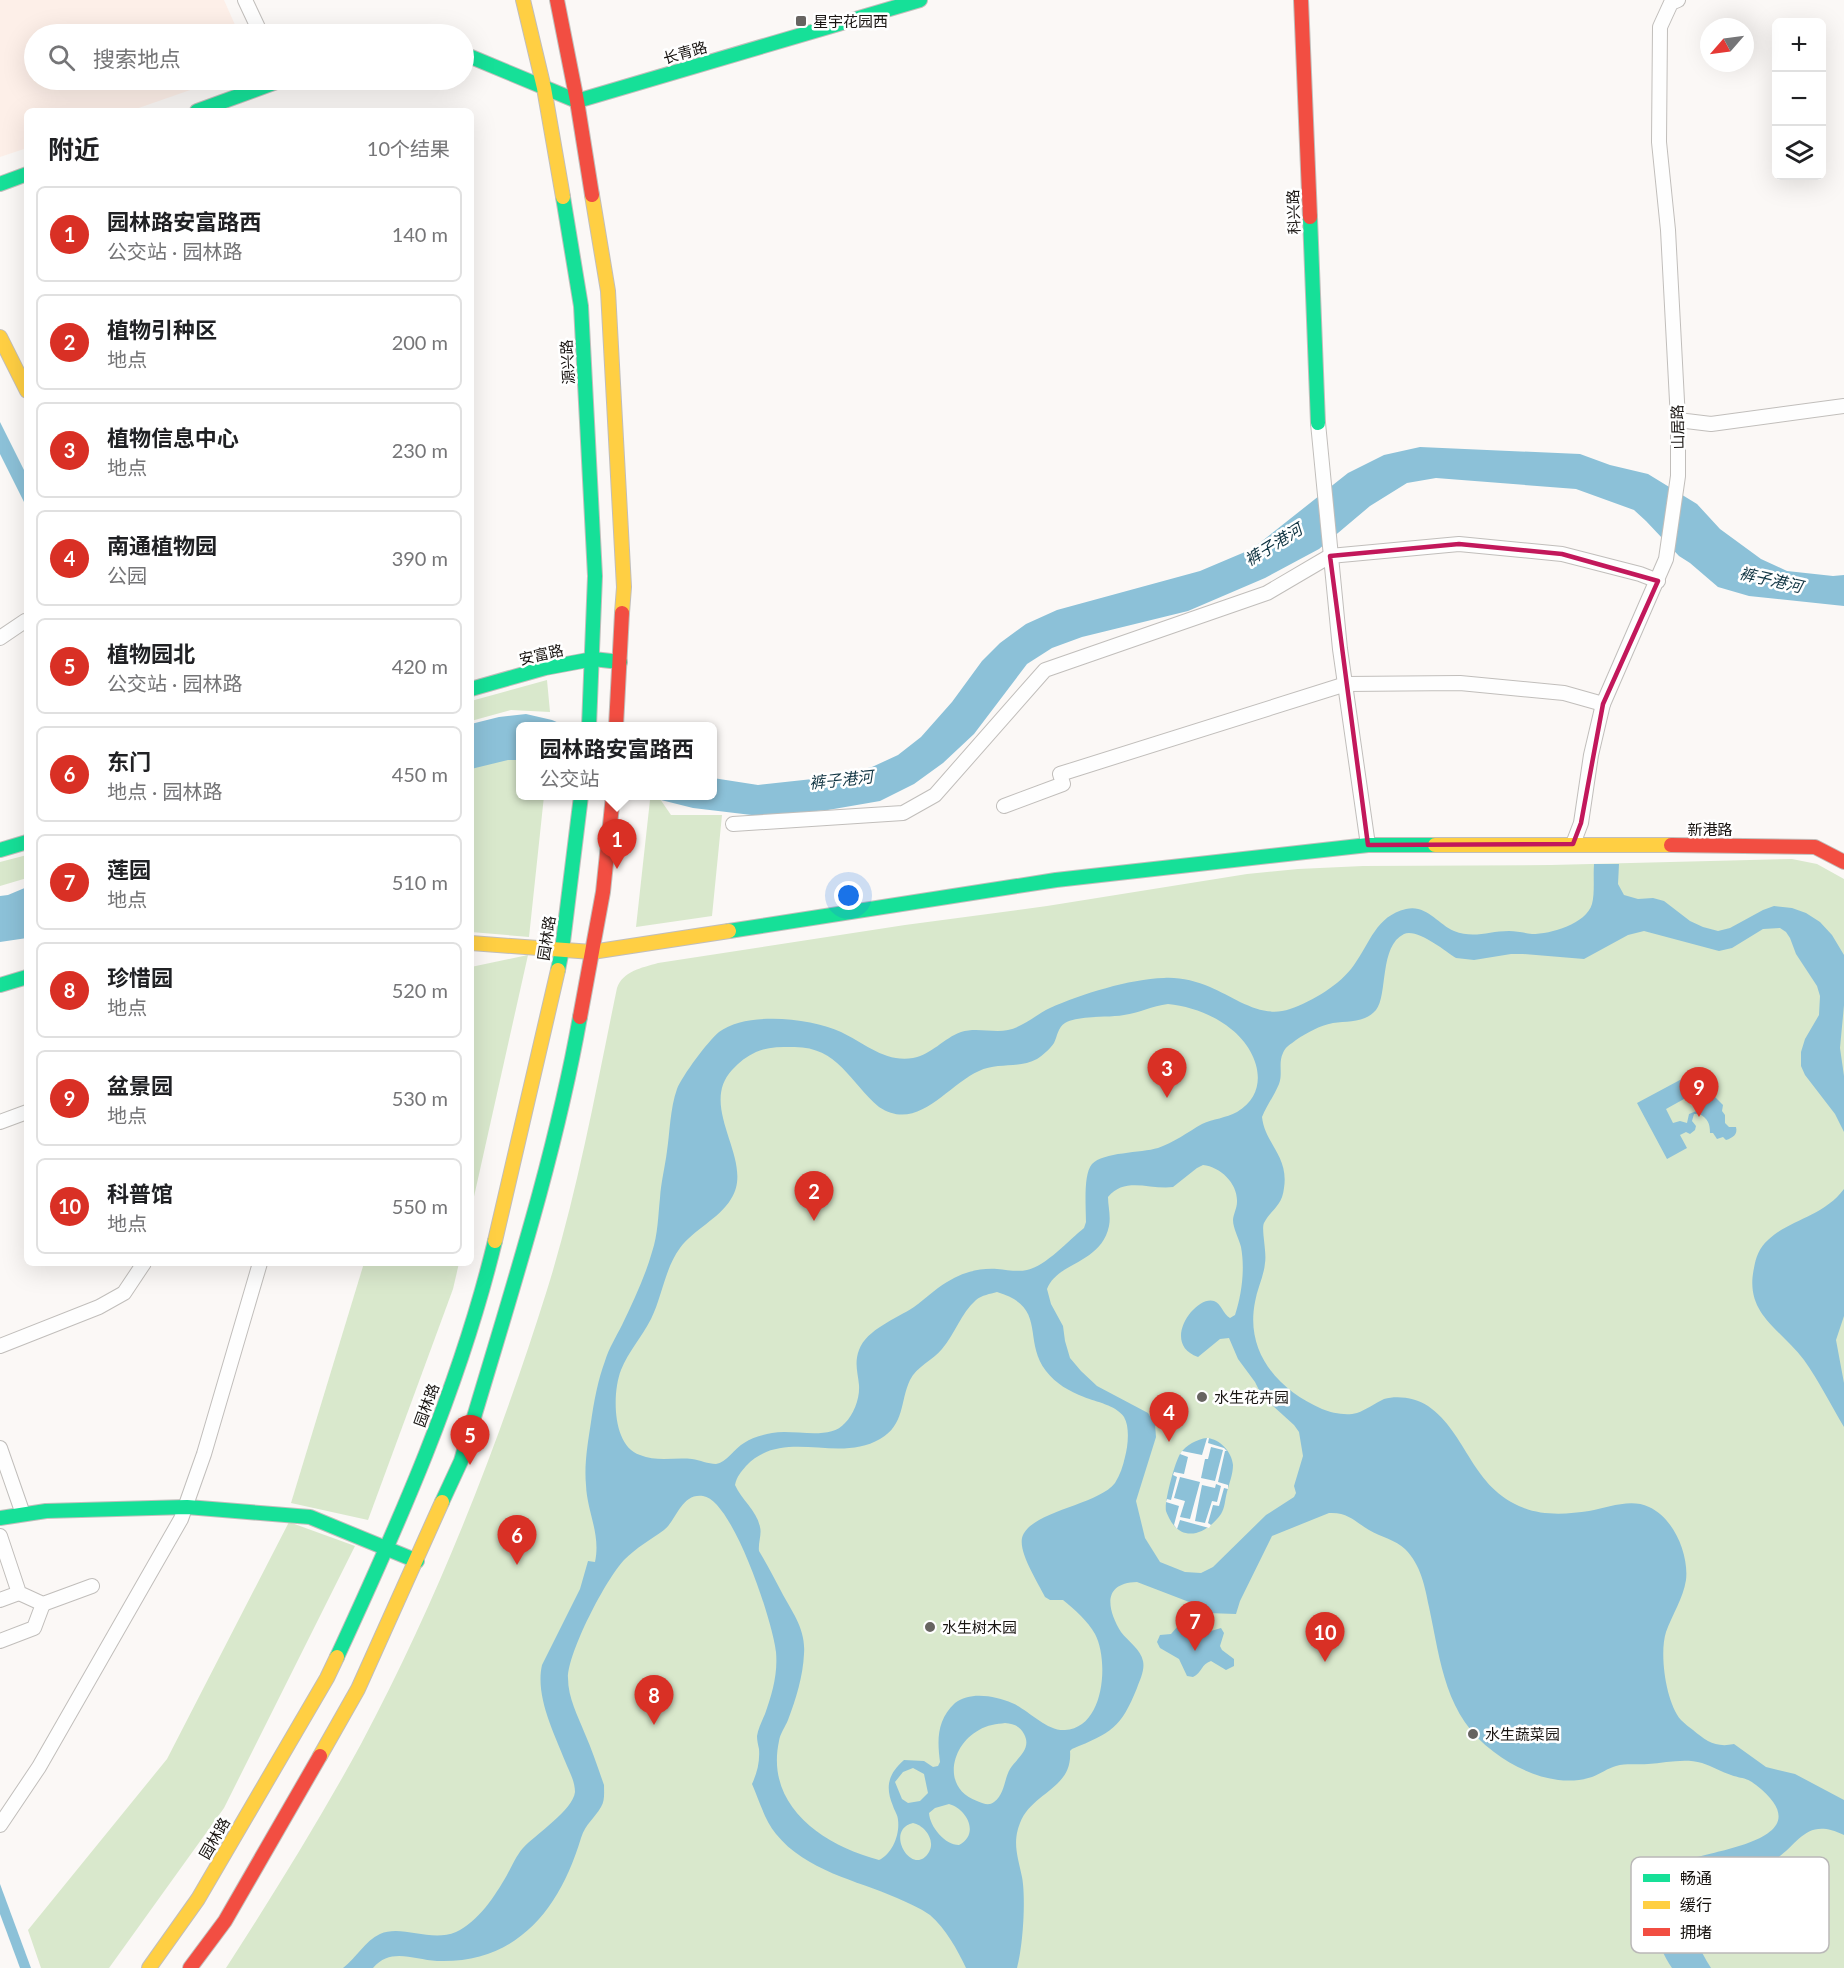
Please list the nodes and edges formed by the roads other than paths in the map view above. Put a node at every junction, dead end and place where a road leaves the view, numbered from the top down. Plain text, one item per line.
1 (245, 0) edge
2 (523, 0) edge
3 (557, 0) edge
4 (920, 0) edge
5 (1301, 0) edge
6 (1678, 0) edge
7 (256, 24) edge
8 (474, 58) edge
9 (544, 88) junction
10 (255, 90) edge
11 (577, 101) junction
12 (205, 108) edge
13 (24, 175) edge
14 (0, 184) edge
15 (0, 337) edge
16 (24, 385) edge
17 (1844, 405) edge
18 (1678, 420) junction
19 (1318, 423) joint
20 (1330, 551) junction
21 (1658, 581) junction
22 (24, 622) edge
23 (0, 638) edge
24 (593, 659) junction
25 (620, 662) junction
26 (1346, 684) junction
27 (474, 688) edge
28 (1603, 704) junction
29 (588, 722) edge
30 (616, 722) edge
31 (581, 800) edge
32 (612, 800) edge
33 (1004, 806) dead end
34 (733, 824) dead end
35 (24, 843) edge
36 (1573, 844) junction
37 (1368, 845) junction
38 (0, 850) edge
39 (1844, 862) edge
40 (474, 943) edge
41 (562, 950) junction
42 (592, 952) junction
43 (24, 978) edge
44 (0, 985) edge
45 (24, 1113) edge
46 (0, 1122) edge
47 (142, 1266) edge
48 (259, 1266) edge
49 (0, 1346) edge
50 (0, 1448) edge
51 (187, 1507) junction
52 (23, 1514) junction
53 (0, 1518) edge
54 (0, 1536) edge
55 (387, 1549) junction
56 (417, 1561) junction
57 (92, 1586) dead end
58 (19, 1593) junction
59 (0, 1600) edge
60 (43, 1604) junction
61 (0, 1641) edge
62 (0, 1826) edge
63 (149, 1968) edge
64 (190, 1968) edge

1 - 7 street
2 - 9 main road, 源兴路
3 - 11 main road
4 - 11 main road, 长青路
5 - 19 main road, 科兴路
6 - 18 street, 山居路
8 - 9 main road
9 - 11 main road
9 - 24 main road, 源兴路
10 - 12 main road
11 - 25 main road
13 - 14 main road
15 - 16 main road
17 - 18 street
18 - 21 street, 山居路
19 - 20 street
20 - 21 street
20 - 26 street
20 - 34 street
21 - 28 street, 山居路
22 - 23 street
24 - 25 main road, 安富路
24 - 27 main road, 安富路
24 - 29 main road, 源兴路
25 - 30 main road
26 - 28 street
26 - 33 street
26 - 37 street
28 - 36 street, 山居路
31 - 41 main road, 园林路
32 - 42 main road
35 - 38 main road
36 - 37 main road, 新港路
36 - 39 main road, 新港路
37 - 42 main road, 新港路
40 - 41 main road, 新港路
41 - 42 main road, 新港路
41 - 55 main road, 园林路
42 - 56 main road
43 - 44 main road
45 - 46 street
47 - 49 street
48 - 51 street
50 - 52 street
51 - 52 main road
51 - 55 main road
51 - 62 street
52 - 53 main road
54 - 58 street
55 - 56 main road
55 - 63 main road, 园林路
56 - 64 main road
57 - 60 street
58 - 59 street
58 - 60 street
60 - 61 street

